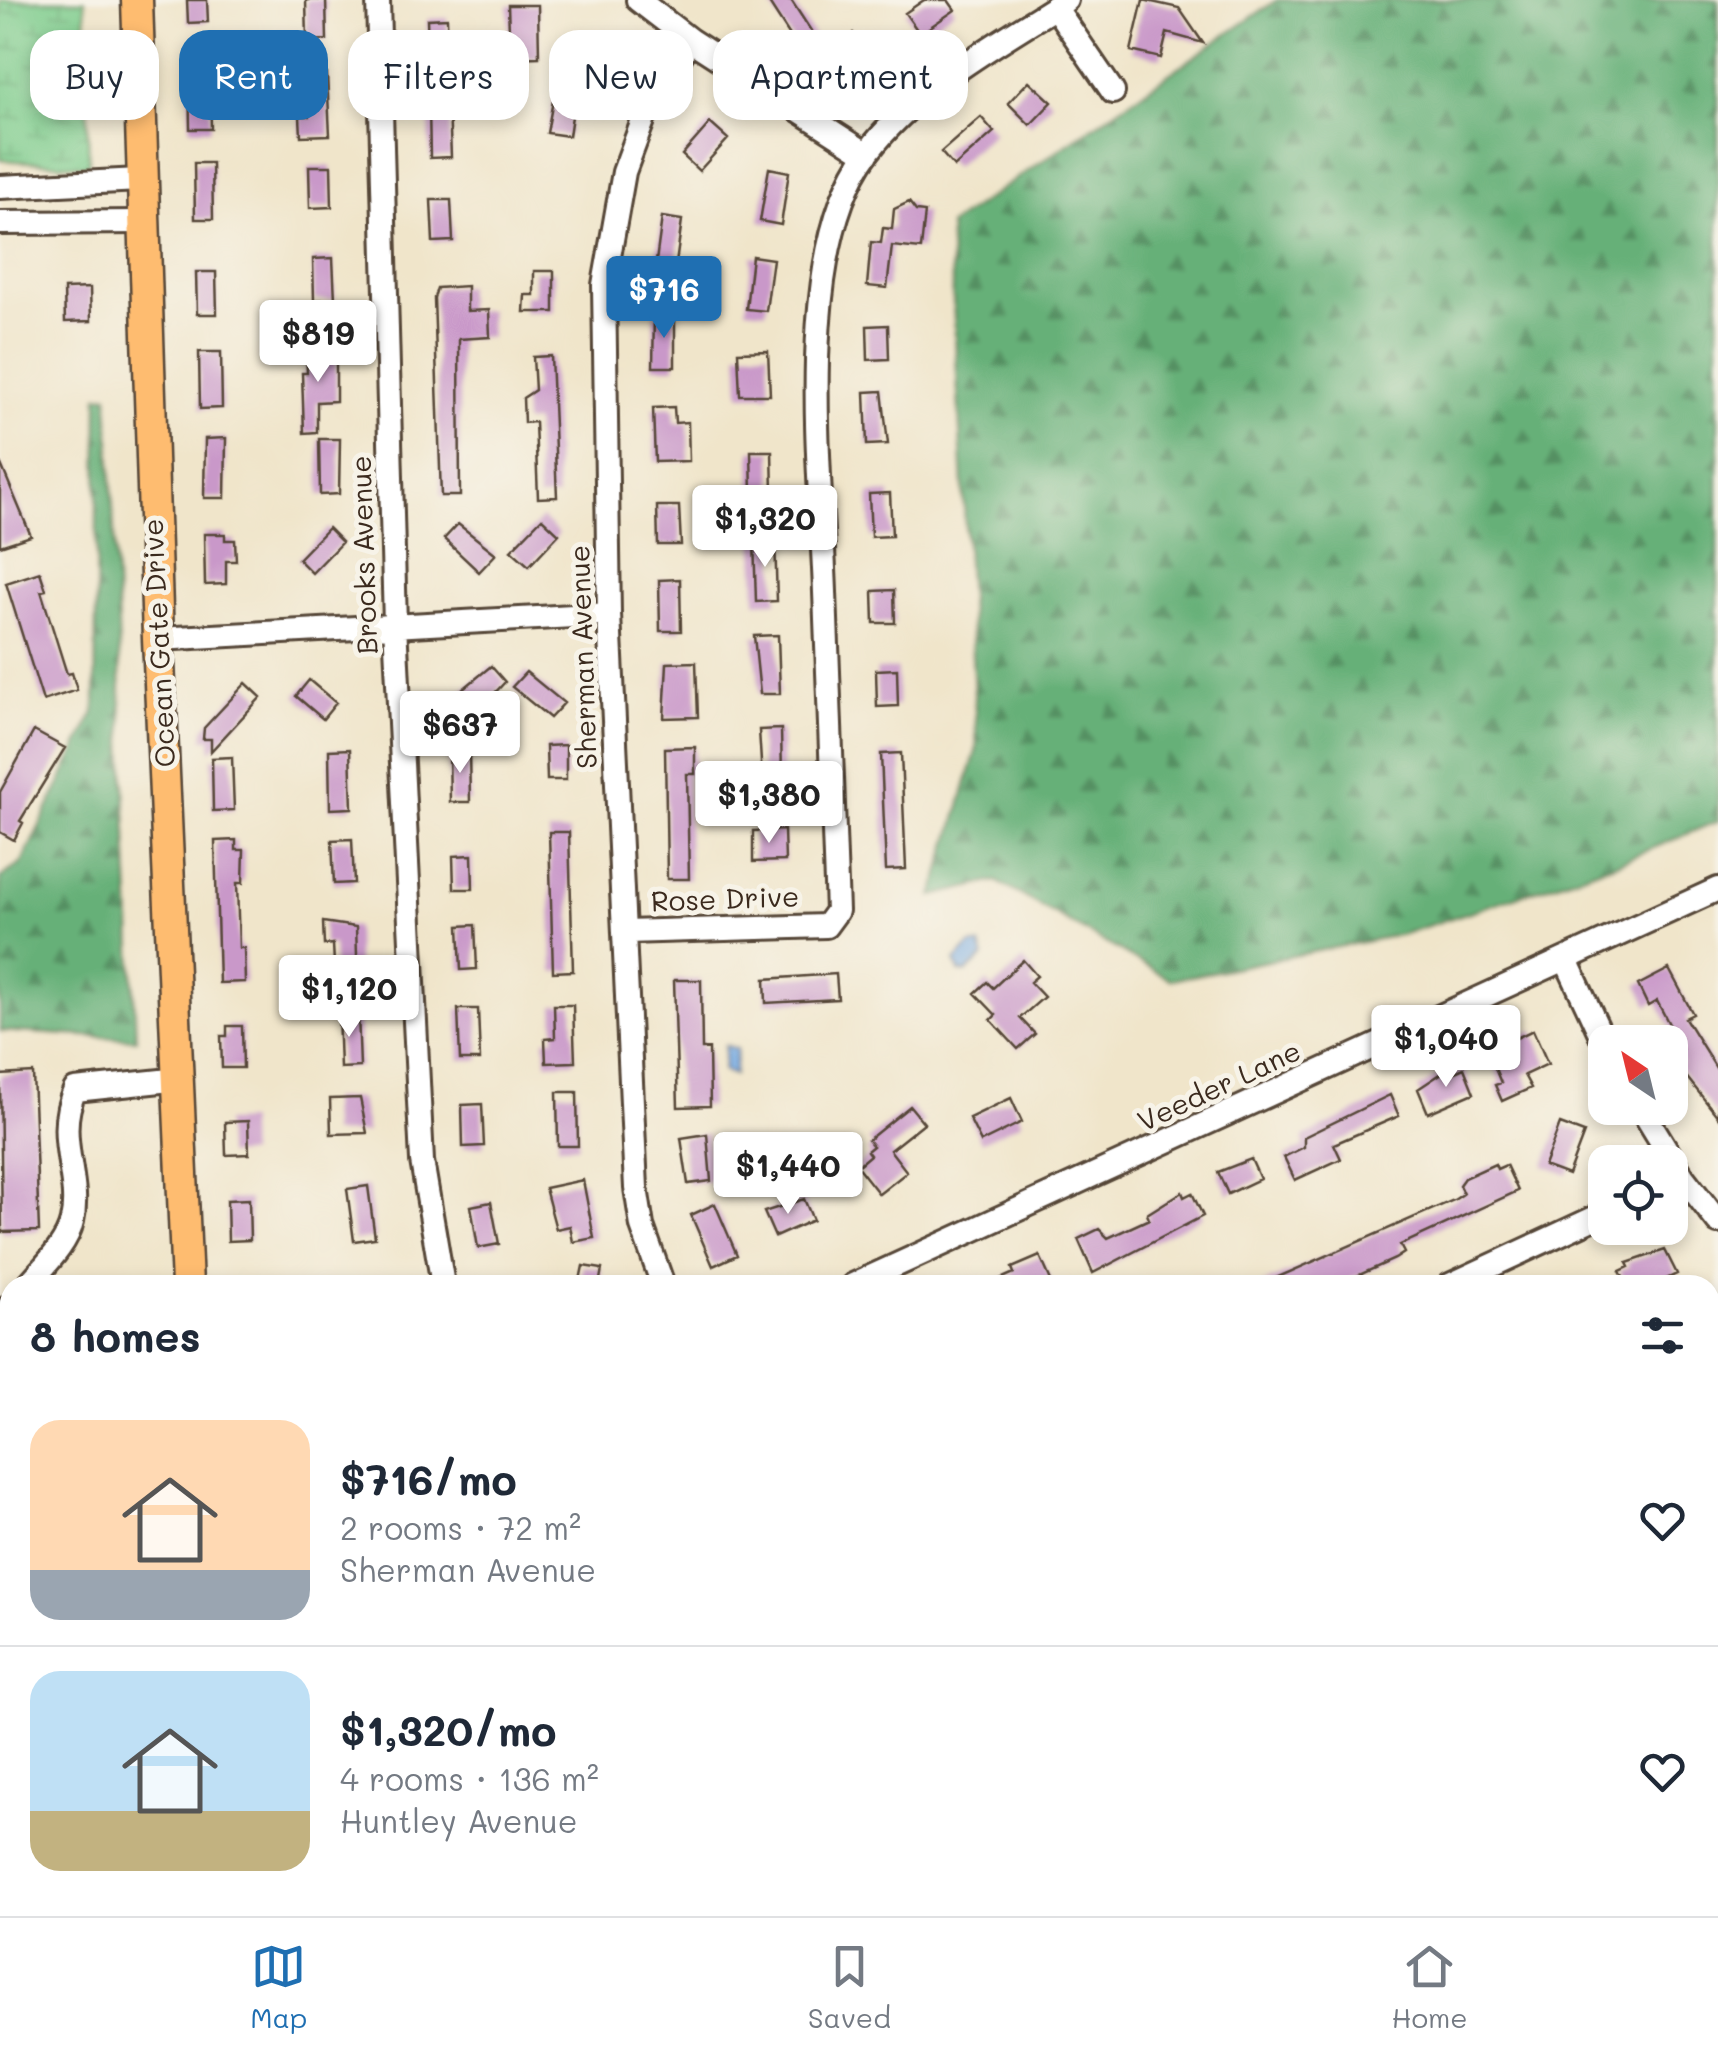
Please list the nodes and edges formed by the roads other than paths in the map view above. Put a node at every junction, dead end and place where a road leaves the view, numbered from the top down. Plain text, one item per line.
1 (136, 0) edge
2 (378, 0) edge
3 (638, 0) edge
4 (1060, 4) edge
5 (677, 30) edge
6 (693, 42) edge
7 (1114, 92) dead end
8 (643, 120) edge
9 (867, 154) junction
10 (140, 180) junction
11 (0, 187) edge
12 (142, 222) junction
13 (0, 223) edge
14 (609, 614) junction
15 (396, 624) junction
16 (158, 639) junction
17 (1718, 889) edge
18 (626, 932) junction
19 (1566, 960) junction
20 (1596, 1025) edge
21 (180, 1079) junction
22 (1688, 1191) edge
23 (1588, 1221) edge
24 (1718, 1222) edge
25 (36, 1275) edge
26 (187, 1275) edge
27 (441, 1275) edge
28 (659, 1275) edge
29 (875, 1275) edge
30 (1472, 1275) edge

1 - 10 main road, Ocean Gate Drive
2 - 15 street, Brooks Avenue
3 - 5 street
4 - 7 street
4 - 9 street
6 - 9 street
8 - 14 street, Sherman Avenue
9 - 18 street, Rose Drive
10 - 11 street
10 - 12 main road, Ocean Gate Drive
12 - 13 street
12 - 16 main road, Ocean Gate Drive
14 - 15 street
14 - 18 street, Sherman Avenue
15 - 16 street
15 - 27 street, Brooks Avenue
16 - 21 main road, Ocean Gate Drive
17 - 19 street, Veeder Lane
18 - 28 street, Sherman Avenue
19 - 20 street
19 - 29 street, Veeder Lane
21 - 25 street
21 - 26 main road, Ocean Gate Drive
22 - 24 street
23 - 30 street

